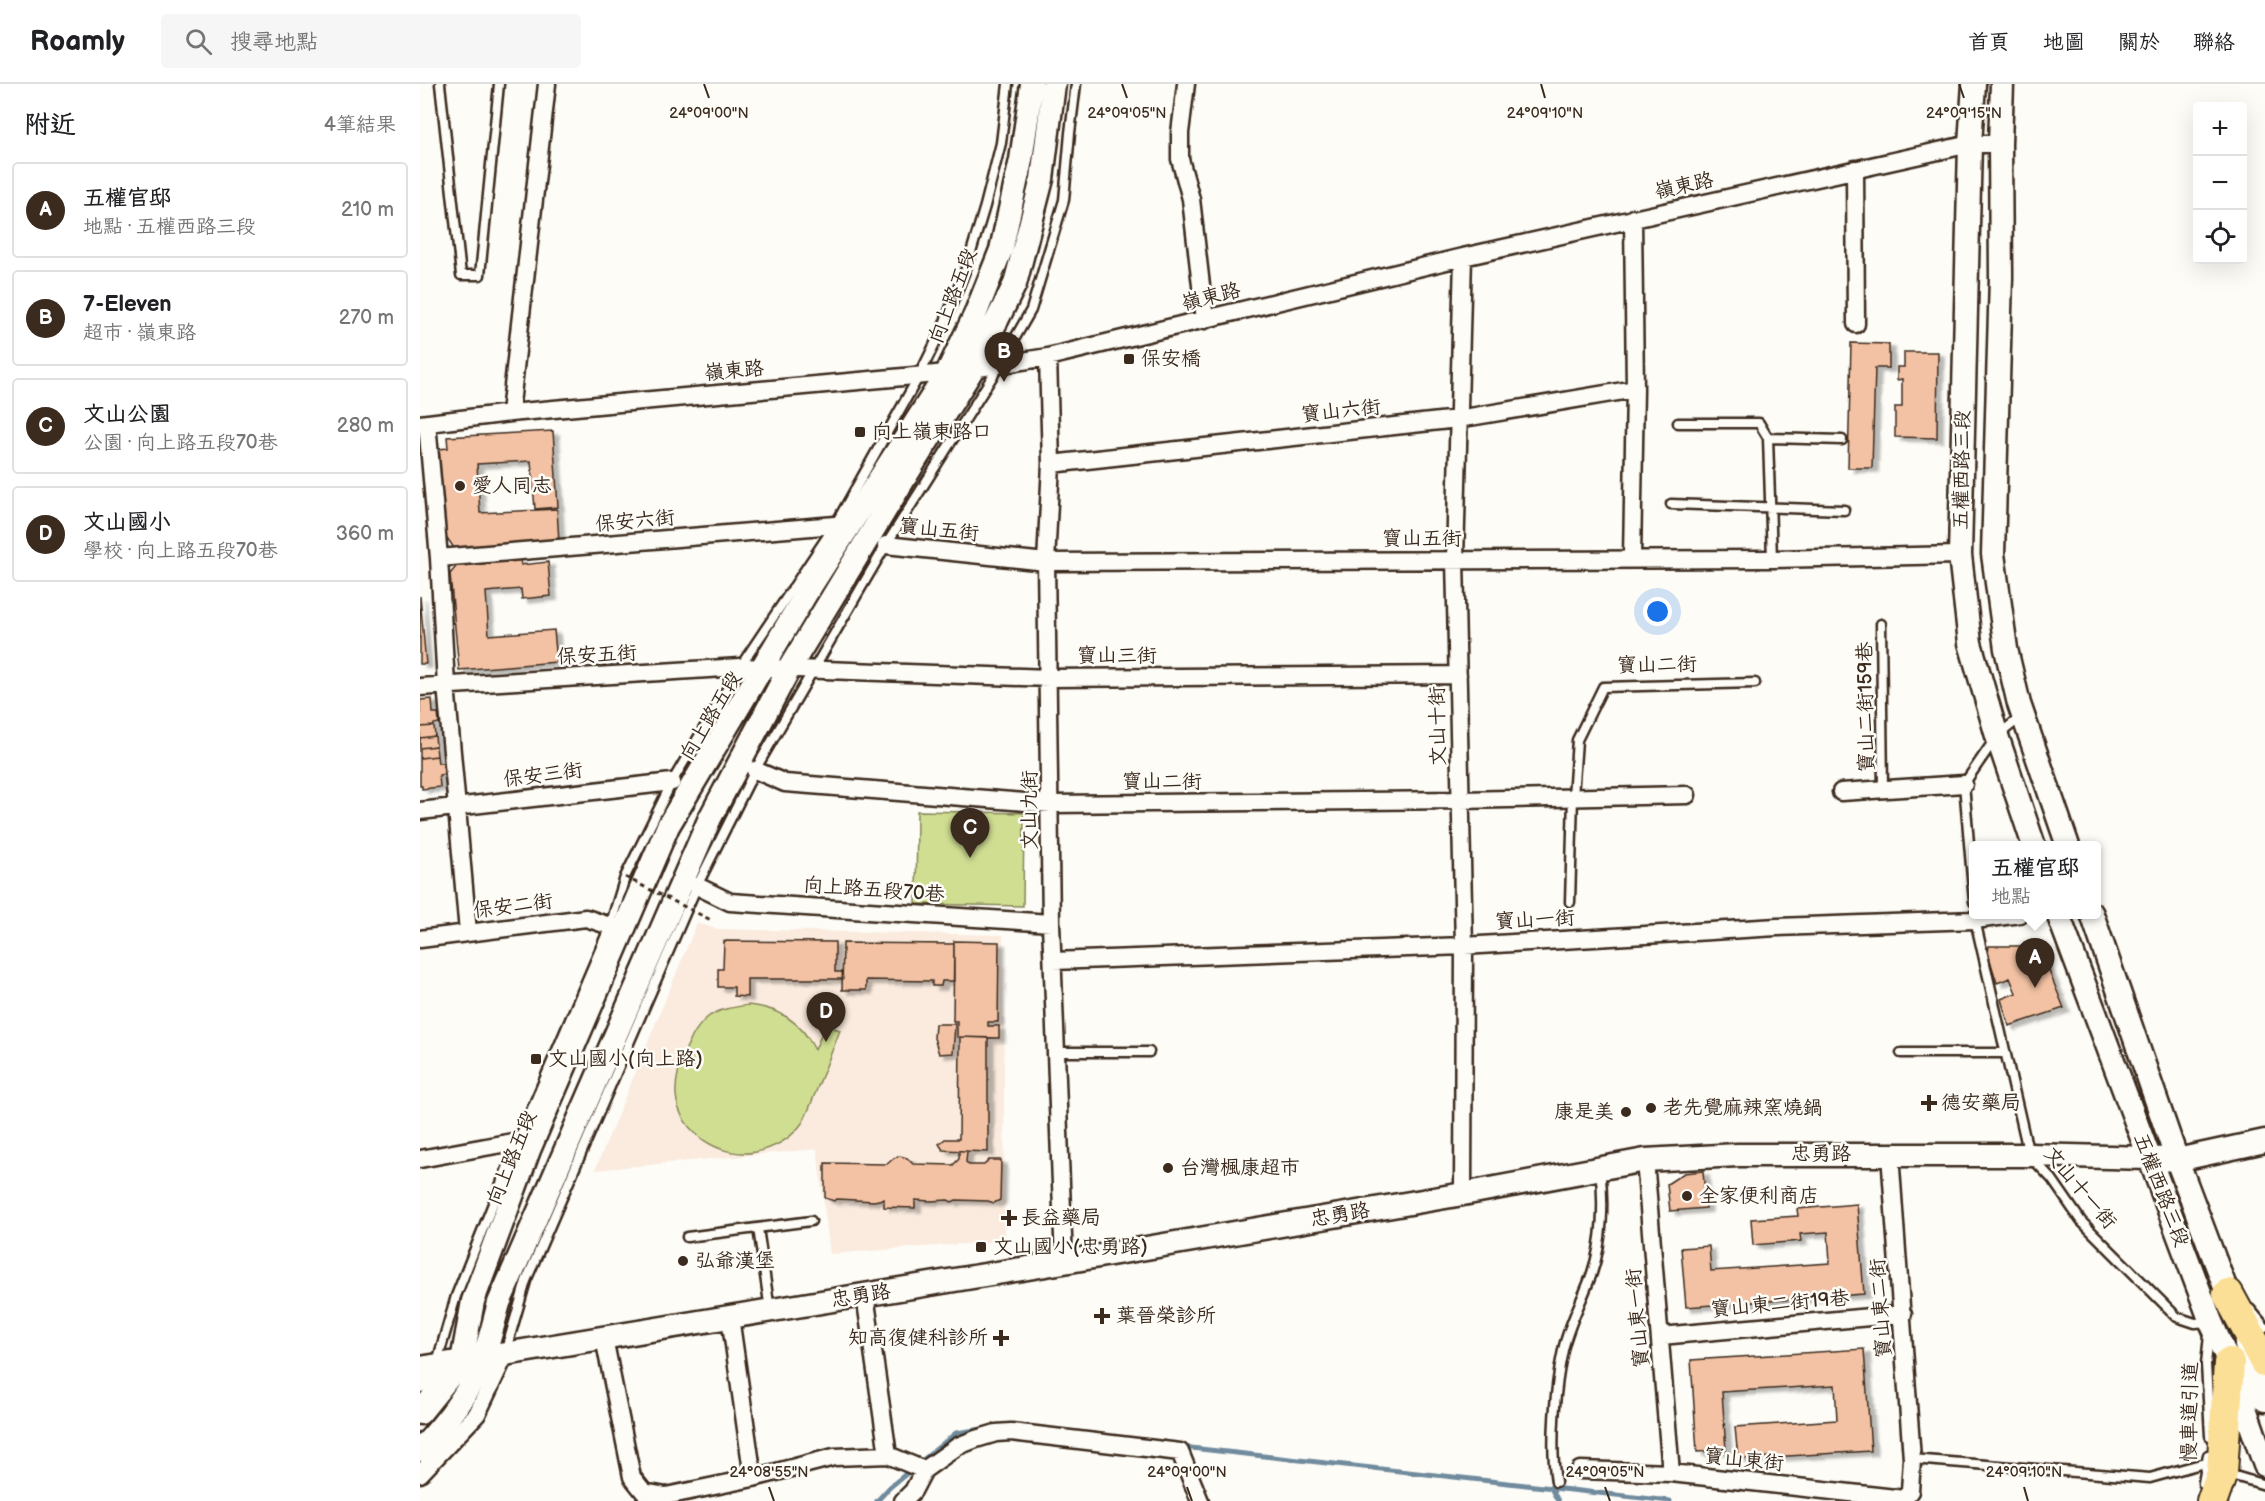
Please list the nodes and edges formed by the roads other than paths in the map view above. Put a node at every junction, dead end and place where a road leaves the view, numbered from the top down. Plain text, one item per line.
1 (440, 84) edge
2 (499, 84) edge
3 (547, 84) edge
4 (1008, 84) edge
5 (1032, 84) edge
6 (1054, 84) edge
7 (1077, 84) edge
8 (1186, 84) edge
9 (1974, 84) edge
10 (2001, 84) edge
11 (1970, 144) junction
12 (2000, 144) junction
13 (1856, 170) junction
14 (1633, 218) junction
15 (1463, 257) junction
16 (1205, 320) junction
17 (1856, 324) dead end
18 (1048, 357) junction
19 (999, 366) junction
20 (972, 370) junction
21 (947, 373) junction
22 (920, 376) junction
23 (1635, 389) junction
24 (510, 413) junction
25 (1458, 419) junction
26 (1678, 423) dead end
27 (423, 424) edge
28 (1768, 438) junction
29 (1842, 440) dead end
30 (1051, 464) junction
31 (1671, 504) dead end
32 (1771, 507) junction
33 (1844, 510) dead end
34 (835, 525) junction
35 (886, 545) junction
36 (1960, 555) junction
37 (439, 558) junction
38 (1632, 558) junction
39 (1772, 559) junction
40 (1455, 560) junction
41 (1046, 562) junction
42 (1881, 624) dead end
43 (767, 667) junction
44 (813, 669) junction
45 (1458, 675) junction
46 (1049, 678) junction
47 (1755, 683) dead end
48 (446, 685) junction
49 (420, 687) edge
50 (2023, 715) junction
51 (1997, 736) junction
52 (755, 770) junction
53 (672, 782) junction
54 (1964, 784) junction
55 (1883, 789) junction
56 (1841, 792) dead end
57 (1688, 795) dead end
58 (1573, 797) junction
59 (1460, 801) junction
60 (1050, 804) junction
61 (457, 807) junction
62 (420, 811) edge
63 (2032, 841) edge
64 (2066, 841) edge
65 (1969, 843) edge
66 (697, 886) junction
67 (1570, 902) dead end
68 (1969, 917) edge
69 (1975, 919) edge
70 (2059, 919) edge
71 (2093, 919) edge
72 (1052, 923) junction
73 (610, 926) junction
74 (468, 932) junction
75 (420, 939) edge
76 (1464, 946) junction
77 (1053, 961) junction
78 (1056, 1052) junction
79 (1149, 1052) dead end
80 (1901, 1053) dead end
81 (2006, 1053) junction
82 (518, 1141) junction
83 (2265, 1141) edge
84 (1890, 1154) junction
85 (2029, 1155) junction
86 (2149, 1158) junction
87 (420, 1159) edge
88 (1645, 1160) junction
89 (2177, 1160) junction
90 (1600, 1168) junction
91 (1463, 1194) junction
92 (811, 1221) dead end
93 (758, 1228) junction
94 (687, 1237) dead end
95 (1064, 1262) junction
96 (2228, 1294) junction
97 (865, 1295) junction
98 (770, 1310) junction
99 (1903, 1314) junction
100 (730, 1317) junction
101 (2211, 1322) junction
102 (2265, 1327) edge
103 (1661, 1336) junction
104 (604, 1338) junction
105 (483, 1358) junction
106 (2265, 1362) edge
107 (2229, 1363) junction
108 (428, 1366) edge
109 (420, 1384) edge
110 (2265, 1400) edge
111 (420, 1413) edge
112 (420, 1450) edge
113 (888, 1455) junction
114 (1912, 1459) junction
115 (2265, 1465) edge
116 (2215, 1467) junction
117 (924, 1470) junction
118 (1580, 1470) dead end
119 (1671, 1473) junction
120 (420, 1474) edge
121 (753, 1478) junction
122 (1556, 1482) dead end
123 (2265, 1485) edge
124 (2206, 1497) edge
125 (669, 1498) edge
126 (1904, 1499) joint
127 (903, 1501) edge
128 (1200, 1501) edge

1 - 2 lane
3 - 24 street
4 - 22 lane, 向上路五段
5 - 21 main road, 向上路五段
6 - 20 main road, 向上路五段
7 - 19 lane
8 - 16 street
9 - 11 main road, 五權西路三段
10 - 12 main road, 五權西路三段
11 - 12 street, 嶺東路
11 - 13 street, 嶺東路
11 - 36 main road, 五權西路三段
12 - 50 main road, 五權西路三段
13 - 14 street, 嶺東路
13 - 17 street
14 - 15 street, 嶺東路
14 - 23 street
15 - 16 street, 嶺東路
15 - 25 street, 文山十街
16 - 18 street, 嶺東路
18 - 19 street, 嶺東路
18 - 30 street, 文山九街
19 - 20 street, 嶺東路
19 - 35 lane
20 - 21 street, 嶺東路
20 - 43 main road, 向上路五段
21 - 22 street, 嶺東路
21 - 43 main road, 向上路五段
22 - 24 street, 嶺東路
22 - 34 lane, 向上路五段
23 - 25 street, 寶山六街
23 - 38 street
24 - 27 street, 嶺東路
25 - 30 street, 寶山六街
25 - 40 street, 文山十街
26 - 28 lane
27 - 37 street
28 - 29 lane
28 - 32 lane
30 - 41 street, 文山九街
31 - 32 lane
32 - 33 lane
32 - 39 lane
34 - 37 street, 保安六街
34 - 43 lane, 向上路五段
35 - 41 street, 寶山五街
35 - 44 lane
36 - 39 street, 寶山五街
36 - 51 main road, 五權西路三段
37 - 48 street
38 - 39 street, 寶山五街
38 - 40 street, 寶山五街
40 - 41 street, 寶山五街
40 - 45 street, 文山十街
41 - 46 street, 文山九街
42 - 55 lane, 寶山二街159巷
43 - 44 street, 寶山三街
43 - 48 street, 保安五街
43 - 53 lane, 向上路五段
43 - 105 main road, 向上路五段
43 - 105 main road, 向上路五段
44 - 46 street, 寶山三街
44 - 52 lane
45 - 46 street, 寶山三街
45 - 59 street, 文山十街
46 - 60 street, 文山九街
47 - 58 lane, 寶山二街
48 - 49 street, 保安五街
48 - 61 street
50 - 51 lane
50 - 64 main road, 五權西路三段
51 - 54 lane
51 - 63 main road, 五權西路三段
52 - 60 street, 寶山二街
52 - 66 lane
53 - 61 street, 保安三街
53 - 73 lane, 向上路五段
54 - 55 street
54 - 65 lane
55 - 56 street
57 - 58 street, 寶山二街
58 - 59 street, 寶山二街
58 - 67 lane, 寶山二街
59 - 60 street, 寶山二街
59 - 76 street, 文山十街
60 - 72 street, 文山九街
61 - 62 street, 保安三街
61 - 74 street
66 - 72 street, 向上路五段70巷
66 - 105 lane
68 - 76 street, 寶山一街
69 - 81 lane, 文山十一街
70 - 86 main road, 五權西路三段
71 - 89 main road, 五權西路三段
72 - 77 street, 文山九街
73 - 74 street, 保安二街
73 - 82 lane, 向上路五段
74 - 75 street, 保安二街
76 - 77 street, 寶山一街
76 - 91 street, 文山十街
77 - 78 street, 文山九街
78 - 79 lane
78 - 95 street, 文山九街
80 - 81 lane
81 - 85 lane, 文山十一街
82 - 87 street
82 - 108 lane, 向上路五段
83 - 89 main road, 忠勇路
84 - 85 main road, 忠勇路
84 - 88 main road, 忠勇路
84 - 99 street, 寶山東二街
85 - 86 main road, 忠勇路
85 - 101 lane, 文山十一街
86 - 89 main road, 忠勇路
86 - 101 main road, 五權西路三段
88 - 90 main road, 忠勇路
88 - 103 street, 寶山東一街
89 - 96 main road, 五權西路三段
90 - 91 main road, 忠勇路
90 - 122 lane
91 - 95 main road, 忠勇路
92 - 93 lane
93 - 94 lane
93 - 98 lane
95 - 97 main road, 忠勇路
96 - 102 lane
96 - 106 highway
96 - 110 main road, 五權西路三段
97 - 98 main road, 忠勇路
97 - 113 street
98 - 100 main road, 忠勇路
99 - 103 street, 寶山東二街19巷
99 - 114 street, 寶山東二街
100 - 104 main road, 忠勇路
100 - 121 street
101 - 107 main road, 五權西路三段
101 - 116 lane, 慢車道引道
103 - 119 street, 寶山東一街
104 - 105 main road, 忠勇路
104 - 125 street
105 - 108 main road, 忠勇路
105 - 111 main road
105 - 112 main road
105 - 120 street
107 - 115 main road, 五權西路三段
107 - 116 highway
108 - 109 street
113 - 117 street
113 - 121 street
114 - 116 lane
114 - 126 street, 寶山東二街
116 - 123 lane
116 - 124 highway
117 - 127 street
117 - 128 street
118 - 119 street, 寶山東街
119 - 126 street, 寶山東街
121 - 125 street

